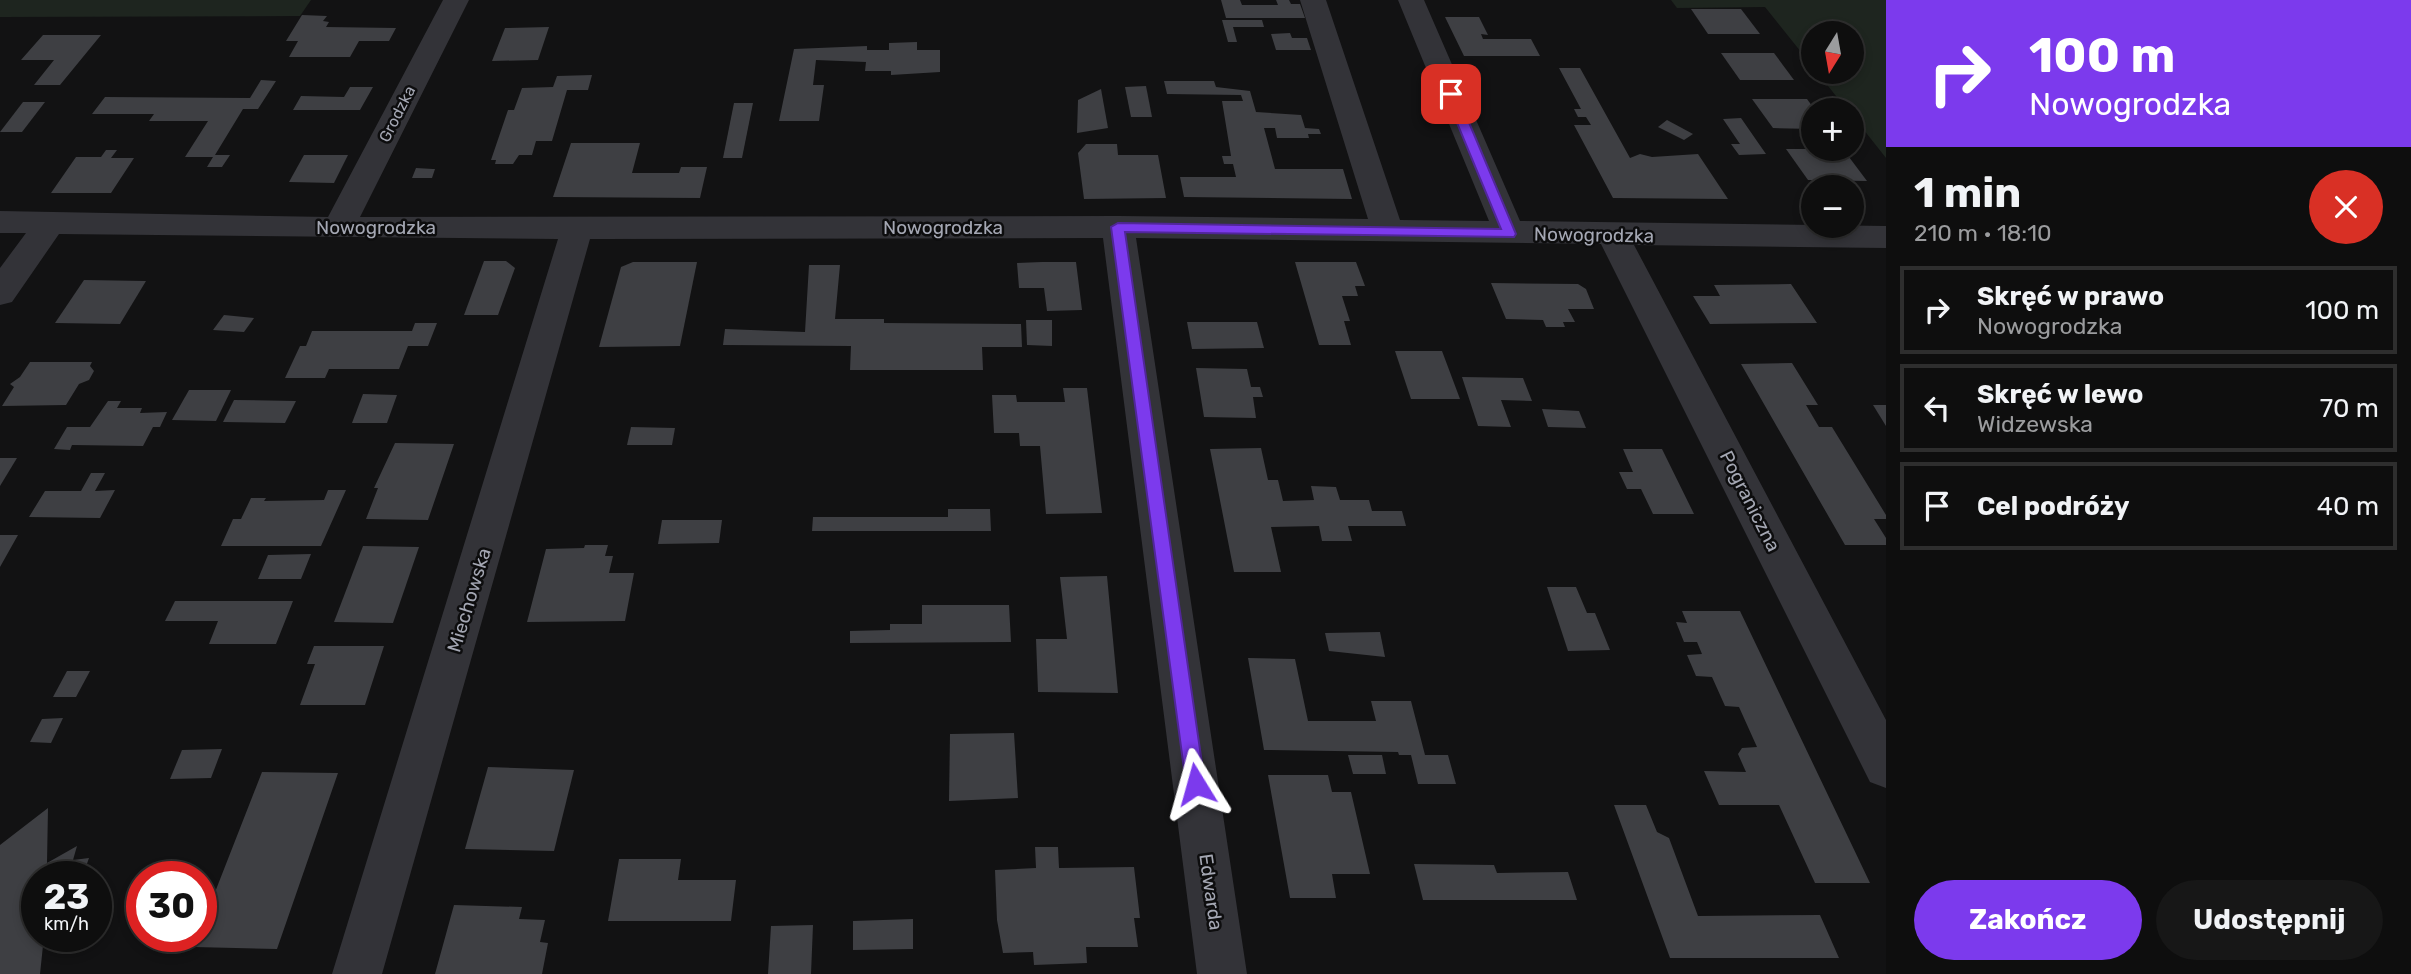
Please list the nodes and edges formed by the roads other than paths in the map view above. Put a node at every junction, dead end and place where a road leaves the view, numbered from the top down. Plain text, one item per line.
1 (456, 0) edge
2 (1313, 0) edge
3 (1411, 0) edge
4 (0, 222) edge
5 (50, 223) junction
6 (578, 226) junction
7 (1118, 227) junction
8 (338, 228) junction
9 (1388, 231) junction
10 (1510, 234) junction
11 (1613, 236) junction
12 (1886, 237) edge
13 (0, 293) edge
14 (1886, 766) edge
15 (356, 974) edge
16 (1222, 974) edge

1 - 8 street, Grodzka
2 - 9 street
3 - 10 street
4 - 5 street, Nowogrodzka
5 - 8 street, Nowogrodzka
5 - 13 street
6 - 7 street, Nowogrodzka
6 - 8 street, Nowogrodzka
6 - 15 street, Miechowska
7 - 9 street, Nowogrodzka
7 - 16 street, Edwarda
9 - 10 street, Nowogrodzka
10 - 11 street, Nowogrodzka
11 - 12 street, Nowogrodzka
11 - 14 street, Pograniczna

